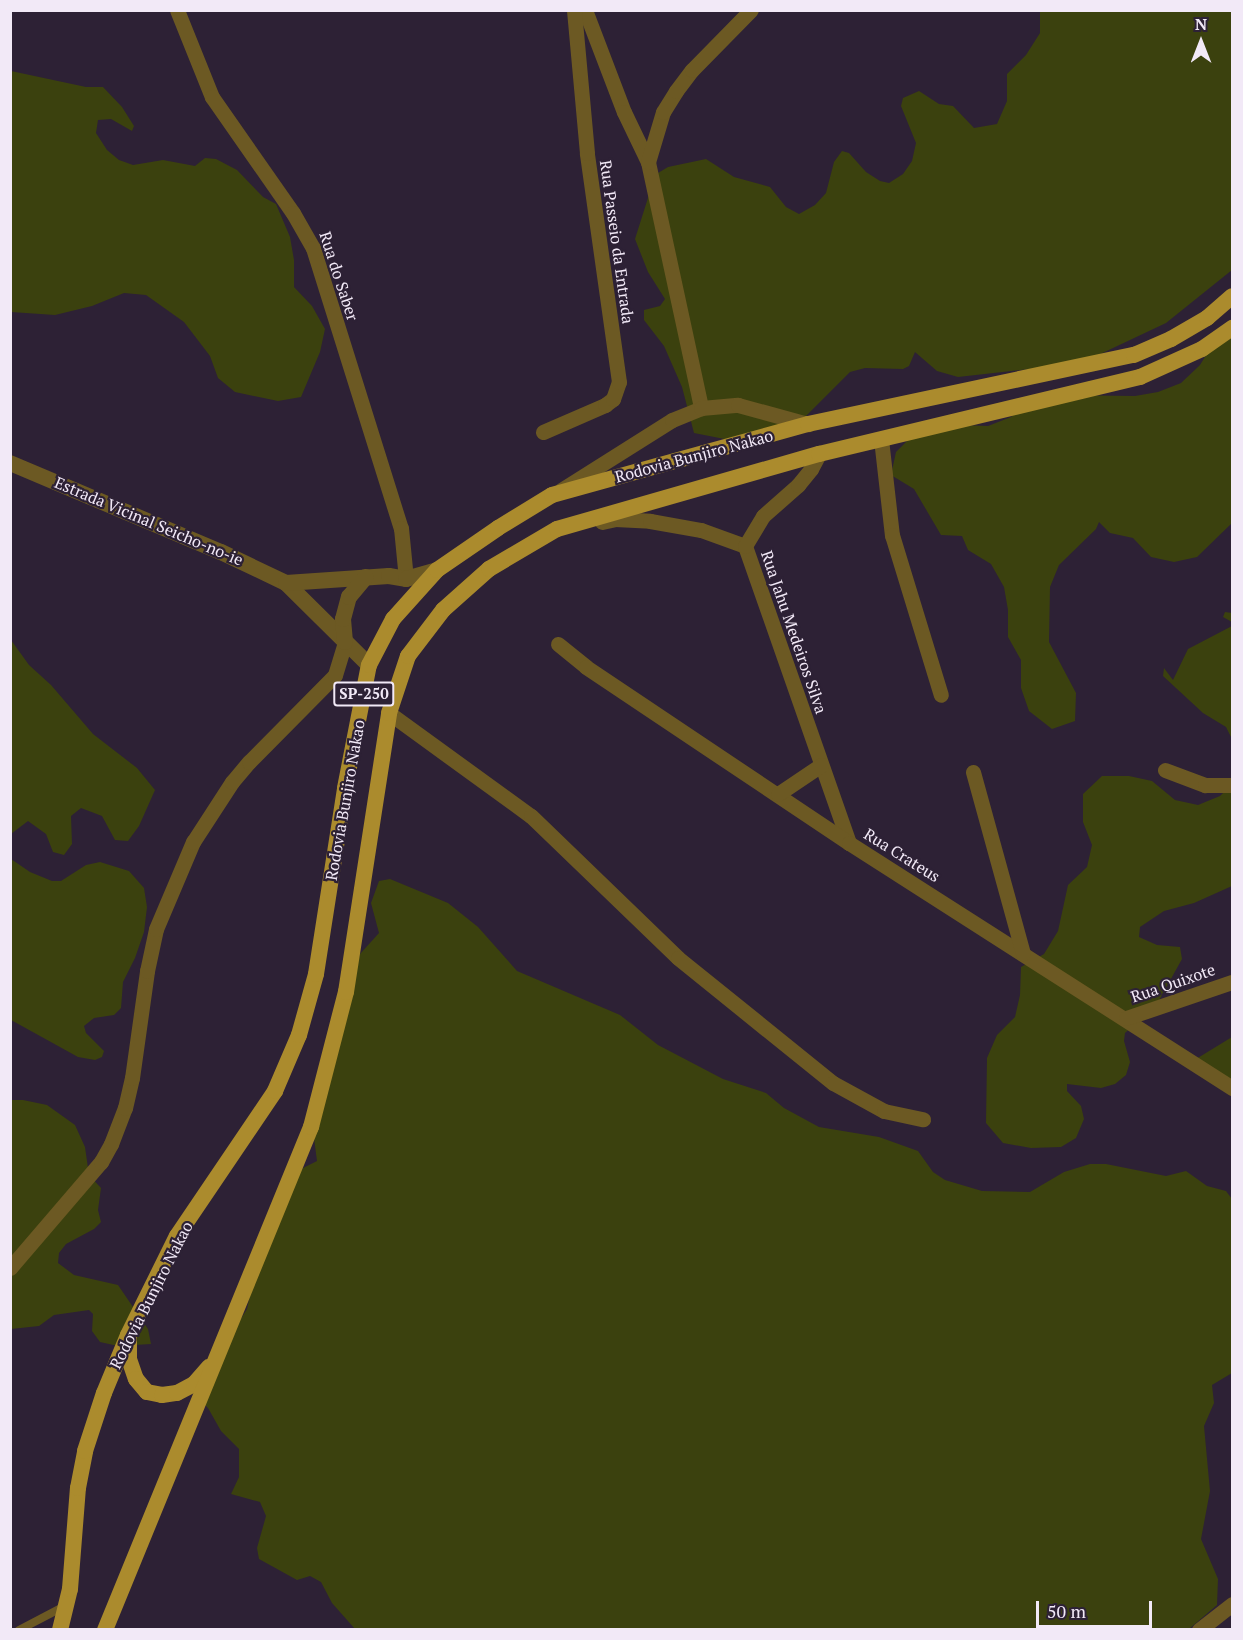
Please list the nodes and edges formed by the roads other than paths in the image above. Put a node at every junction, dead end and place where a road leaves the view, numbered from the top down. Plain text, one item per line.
1 (177, 10) edge
2 (574, 10) edge
3 (585, 10) edge
4 (751, 10) edge
5 (648, 162) junction
6 (1233, 296) edge
7 (1233, 328) edge
8 (700, 408) junction
9 (808, 424) junction
10 (543, 432) dead end
11 (881, 439) junction
12 (819, 454) junction
13 (10, 463) edge
14 (552, 495) junction
15 (557, 529) junction
16 (745, 546) junction
17 (437, 570) junction
18 (366, 577) junction
19 (406, 579) junction
20 (286, 583) junction
21 (345, 642) junction
22 (558, 644) dead end
23 (369, 665) junction
24 (942, 695) dead end
25 (389, 713) junction
26 (821, 765) junction
27 (1165, 770) dead end
28 (973, 772) dead end
29 (1233, 785) edge
30 (778, 795) junction
31 (849, 843) junction
32 (1023, 953) junction
33 (1233, 982) edge
34 (1126, 1018) junction
35 (1233, 1088) edge
36 (923, 1119) dead end
37 (10, 1268) edge
38 (128, 1335) junction
39 (216, 1360) junction
40 (1233, 1604) edge
41 (66, 1606) junction
42 (19, 1629) edge
43 (60, 1629) edge
44 (105, 1629) edge
45 (1199, 1629) edge

1 - 19 street, Rua do Saber
2 - 10 street, Rua Passeio da Entrada
3 - 5 street
4 - 5 street
5 - 8 street
6 - 9 main road, Rodovia Bunjiro Nakao / SP-250
7 - 11 main road, Rodovia Bunjiro Nakao / SP-250
8 - 9 street
8 - 14 street
9 - 14 main road, Rodovia Bunjiro Nakao / SP-250
11 - 12 main road, Rodovia Bunjiro Nakao / SP-250
11 - 24 street
12 - 15 main road, Rodovia Bunjiro Nakao / SP-250
12 - 16 street, Rua Jahu Medeiros Silva
13 - 20 street, Estrada Vicinal Seicho-no-ie
14 - 17 main road, Rodovia Bunjiro Nakao / SP-250
15 - 16 street
15 - 25 main road, Rodovia Bunjiro Nakao / SP-250
16 - 26 street, Rua Jahu Medeiros Silva
17 - 19 street
17 - 23 main road, Rodovia Bunjiro Nakao / SP-250
18 - 19 street
18 - 20 street
18 - 21 street
20 - 21 street
21 - 23 street
21 - 37 street
22 - 30 street, Rua Crateus
23 - 38 main road, Rodovia Bunjiro Nakao / SP-250
25 - 36 street
25 - 39 main road, Rodovia Bunjiro Nakao / SP-250
26 - 30 street
26 - 31 street, Rua Jahu Medeiros Silva
27 - 29 street
28 - 32 street
30 - 31 street, Rua Crateus
31 - 32 street, Rua Crateus
32 - 34 street, Rua Crateus
33 - 34 street, Rua Quixote
34 - 35 street, Rua Crateus
38 - 39 main road
38 - 41 main road, Rodovia Bunjiro Nakao / SP-250
39 - 44 main road, Rodovia Bunjiro Nakao / SP-250
40 - 45 street
41 - 42 lane
41 - 43 main road, Rodovia Bunjiro Nakao / SP-250

